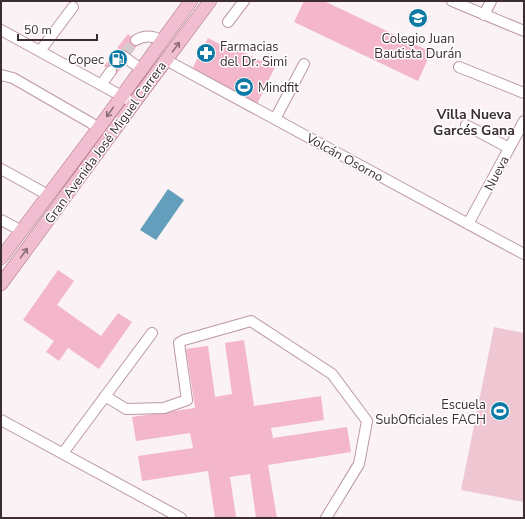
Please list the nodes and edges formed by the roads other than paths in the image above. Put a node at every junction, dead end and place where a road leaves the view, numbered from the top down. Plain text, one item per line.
1 (210, 1) edge
2 (244, 1) edge
3 (452, 1) edge
4 (491, 1) edge
5 (188, 2) edge
6 (73, 7) dead end
7 (484, 15) junction
8 (228, 22) dead end
9 (1, 30) edge
10 (524, 30) edge
11 (136, 40) tunnel mouth
12 (162, 41) junction
13 (40, 51) junction
14 (123, 56) dead end
15 (166, 60) junction
16 (304, 64) dead end
17 (459, 68) dead end
18 (141, 69) junction
19 (111, 71) tunnel mouth
20 (1, 75) edge
21 (101, 85) junction
22 (524, 93) edge
23 (122, 96) junction
24 (134, 103) junction
25 (276, 119) junction
26 (524, 121) edge
27 (466, 125) dead end
28 (98, 129) junction
29 (506, 146) junction
30 (1, 169) edge
31 (48, 196) junction
32 (1, 220) edge
33 (468, 224) junction
34 (22, 231) junction
35 (524, 254) edge
36 (1, 258) edge
37 (1, 284) edge
38 (152, 333) dead end
39 (105, 396) junction
40 (1, 420) edge
41 (63, 453) junction
42 (181, 518) edge
43 (326, 518) edge

15 -> 1 main road, Gran Avenida José Miguel Carrera
2 - 8 street
3 - 7 street
4 - 7 street
5 - 12 main road, Gran Avenida José Miguel Carrera
6 - 13 street
7 - 10 street
9 - 13 street
11 - 12 street
12 - 18 main road, Gran Avenida José Miguel Carrera
13 - 21 street
14 - 18 street
15 - 24 main road, Gran Avenida José Miguel Carrera
15 - 25 street, Volcán Osorno
16 - 25 street
17 - 22 street
18 - 23 main road, Gran Avenida José Miguel Carrera
19 - 21 street
20 - 28 street
21 - 23 street
23 - 24 street
23 -> 28 main road, Gran Avenida José Miguel Carrera
37 -> 24 main road, Gran Avenida José Miguel Carrera
25 - 33 street, Volcán Osorno
26 - 29 street, Nueva
27 - 29 street
28 - 31 main road, Gran Avenida José Miguel Carrera
29 - 33 street, Nueva
30 - 31 street
31 - 34 main road, Gran Avenida José Miguel Carrera
32 - 34 street
33 - 35 street, Volcán Osorno
34 - 36 main road, Gran Avenida José Miguel Carrera
38 - 39 street
39 - 41 street
39 - 43 street
40 - 41 street
41 - 42 street

